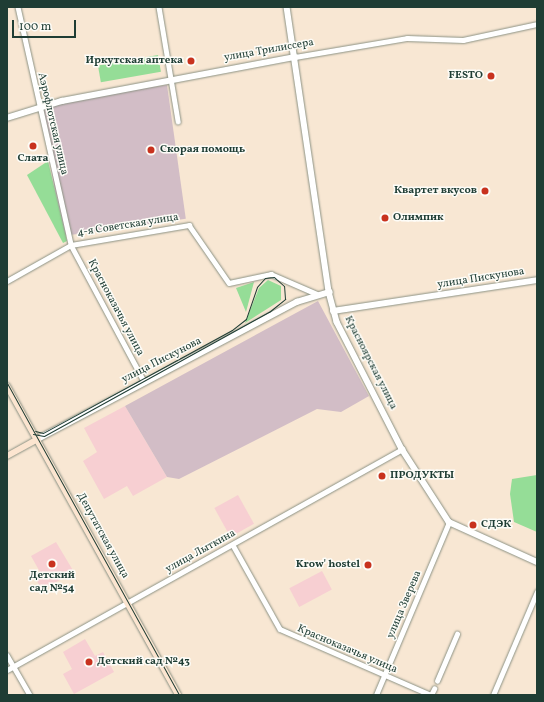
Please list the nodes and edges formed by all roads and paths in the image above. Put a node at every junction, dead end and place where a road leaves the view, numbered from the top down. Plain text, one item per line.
1 (18, 7) edge
2 (159, 7) edge
3 (287, 7) edge
4 (537, 24) edge
5 (295, 57) junction
6 (171, 79) junction
7 (39, 107) junction
8 (7, 118) edge
9 (178, 121) dead end
10 (70, 245) junction
11 (537, 280) edge
12 (7, 281) edge
13 (329, 292) junction
14 (317, 294) junction
15 (333, 311) junction
16 (144, 381) junction
17 (7, 386) edge
18 (38, 439) junction
19 (402, 449) junction
20 (7, 456) edge
21 (450, 522) junction
22 (233, 544) junction
23 (537, 562) edge
24 (537, 592) edge
25 (127, 603) junction
26 (457, 634) dead end
27 (7, 655) edge
28 (14, 666) junction
29 (7, 670) edge
30 (385, 675) junction
31 (438, 681) dead end
32 (434, 690) dead end
33 (30, 695) edge
34 (178, 695) edge
35 (376, 695) edge
36 (431, 695) edge
37 (493, 695) edge

1 - 7 street, Аэрофлотская улица
2 - 6 street
3 - 5 street, Красноярская улица
4 - 5 street, улица Трилиссера
5 - 6 street, улица Трилиссера
5 - 13 street, Красноярская улица
6 - 7 street, улица Трилиссера
6 - 9 street
7 - 8 street, улица Трилиссера
7 - 10 street, Аэрофлотская улица
10 - 12 street, 4-я Советская улица
10 - 14 street, 4-я Советская улица
10 - 16 street, Красноказачья улица
11 - 15 street, улица Пискунова
13 - 14 street, улица Пискунова
13 - 15 street, Красноярская улица
14 - 16 street, улица Пискунова
15 - 19 street, Красноярская улица
16 - 18 street, улица Пискунова
17 - 18 main road, Депутатская улица
18 - 20 main road, улица Пискунова
18 - 25 main road, Депутатская улица
19 - 21 street, Красноярская улица
19 - 22 street, улица Лыткина
21 - 23 street
21 - 30 street, улица Зверева
22 - 25 street, улица Лыткина
22 - 30 street, Красноказачья улица
24 - 37 street
25 - 28 street, улица Лыткина
25 - 34 main road, Депутатская улица
26 - 31 street
27 - 28 street
28 - 29 street, улица Лыткина
28 - 33 street
30 - 35 street, улица Зверева
30 - 36 street, Красноказачья улица
32 - 36 street

